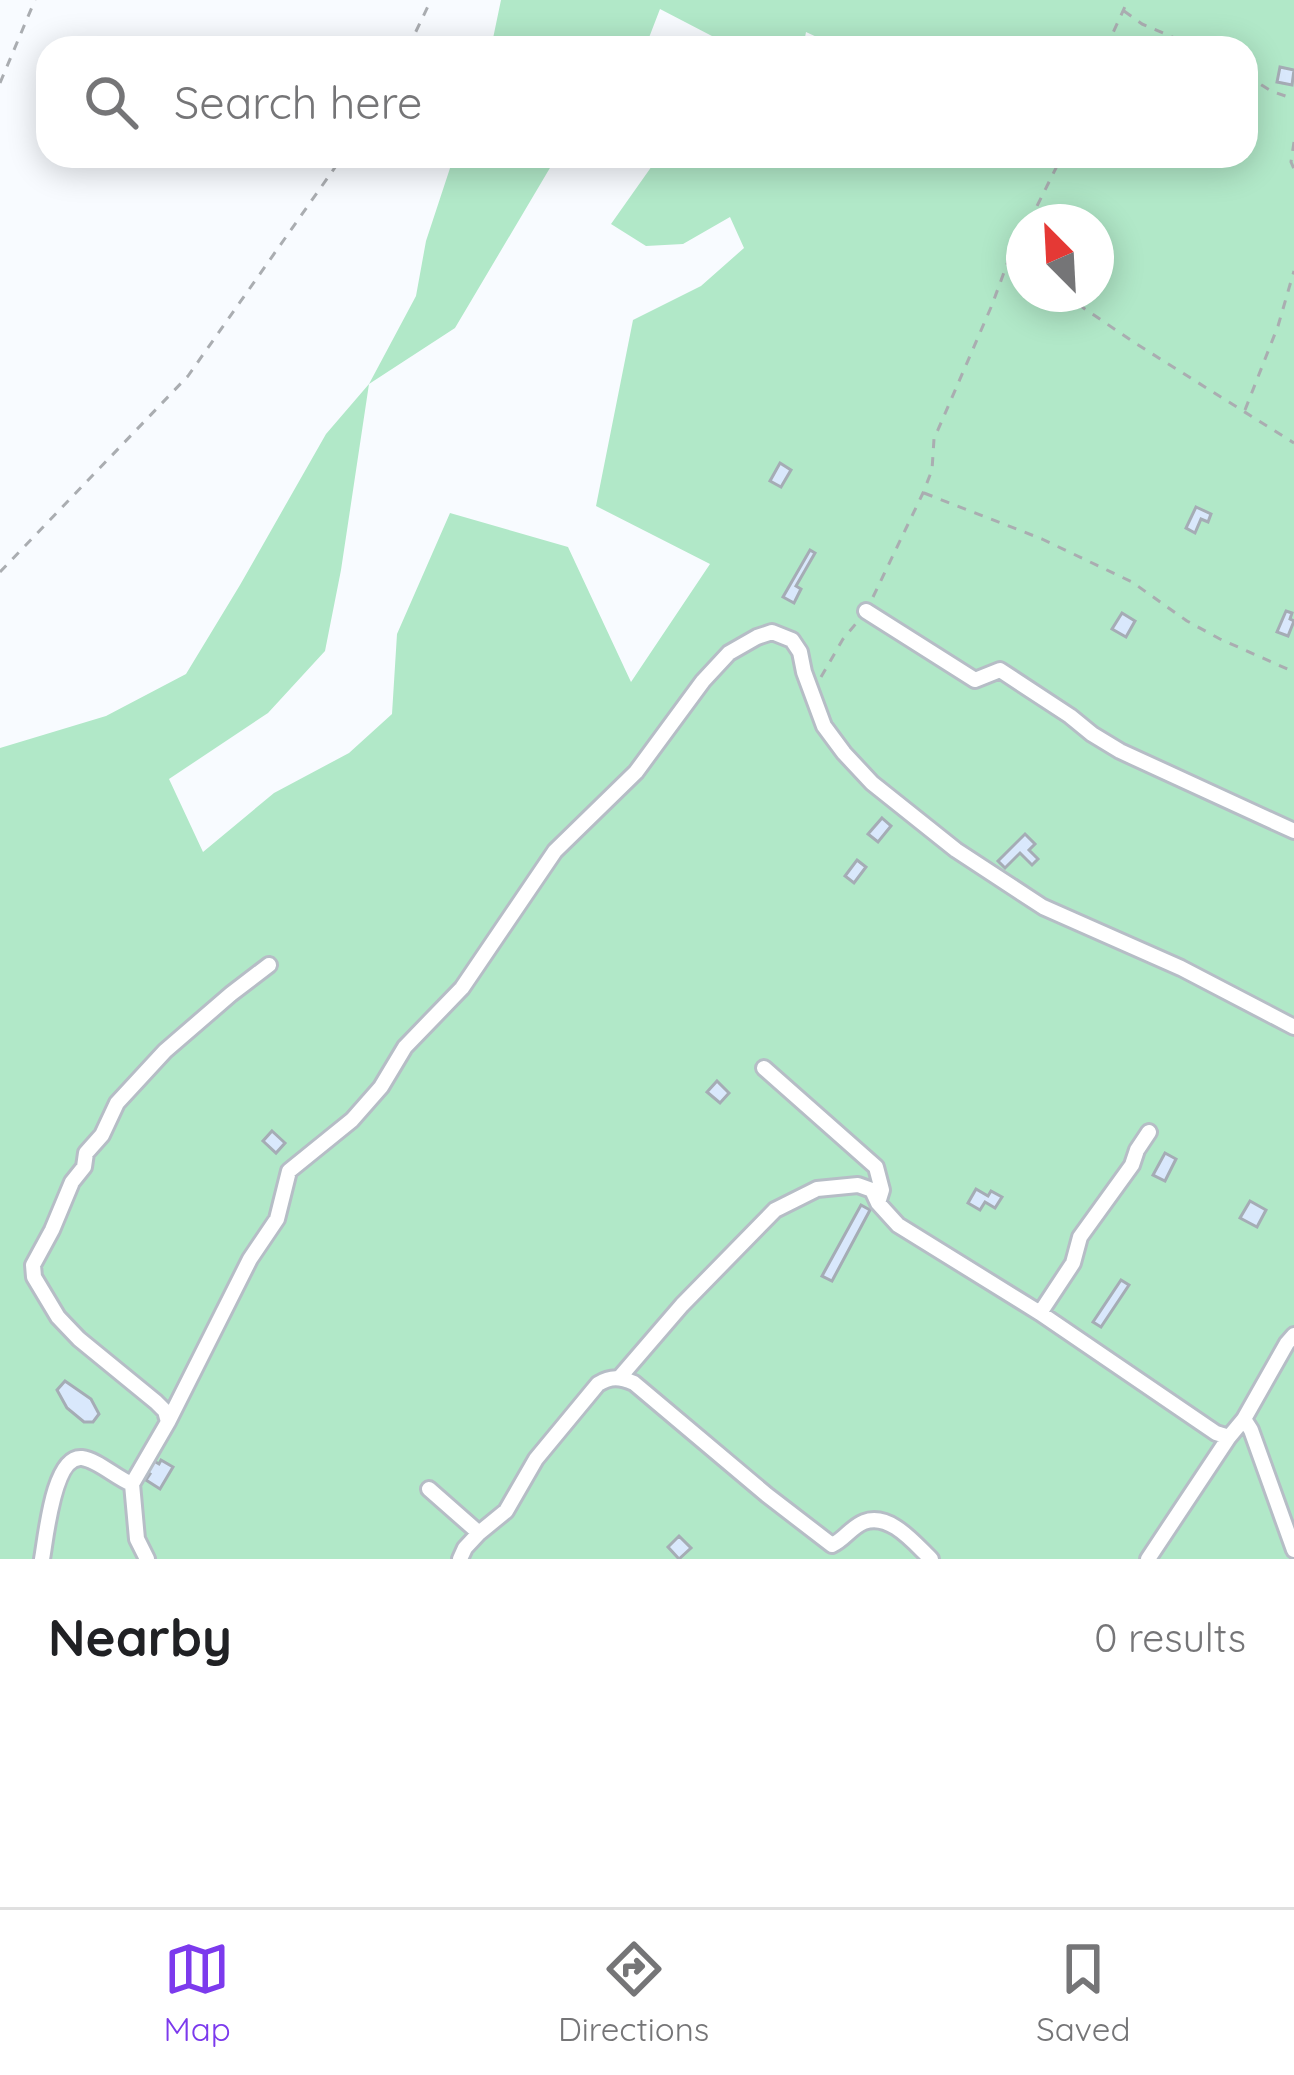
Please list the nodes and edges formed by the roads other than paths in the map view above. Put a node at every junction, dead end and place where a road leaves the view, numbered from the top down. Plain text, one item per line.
1 (866, 611) road end
2 (1294, 831) edge
3 (269, 965) dead end
4 (1294, 1028) edge
5 (764, 1068) dead end
6 (1149, 1132) dead end
7 (878, 1203) junction
8 (1040, 1313) junction
9 (1294, 1335) edge
10 (620, 1377) junction
11 (1244, 1419) junction
12 (168, 1422) junction
13 (1228, 1437) junction
14 (133, 1484) junction
15 (429, 1489) dead end
16 (479, 1533) junction
17 (1294, 1550) edge
18 (827, 1552) edge
19 (42, 1559) edge
20 (147, 1559) edge
21 (460, 1559) edge
22 (931, 1559) edge
23 (1148, 1559) edge

1 - 2 street
3 - 12 street
4 - 12 street
5 - 7 street
6 - 8 street
7 - 8 street
7 - 10 street
8 - 13 street
9 - 11 street
10 - 16 street
10 - 18 street
11 - 13 street
11 - 17 street
12 - 14 street
13 - 23 street
14 - 19 street
14 - 20 street
15 - 16 street
16 - 21 street
18 - 22 street

